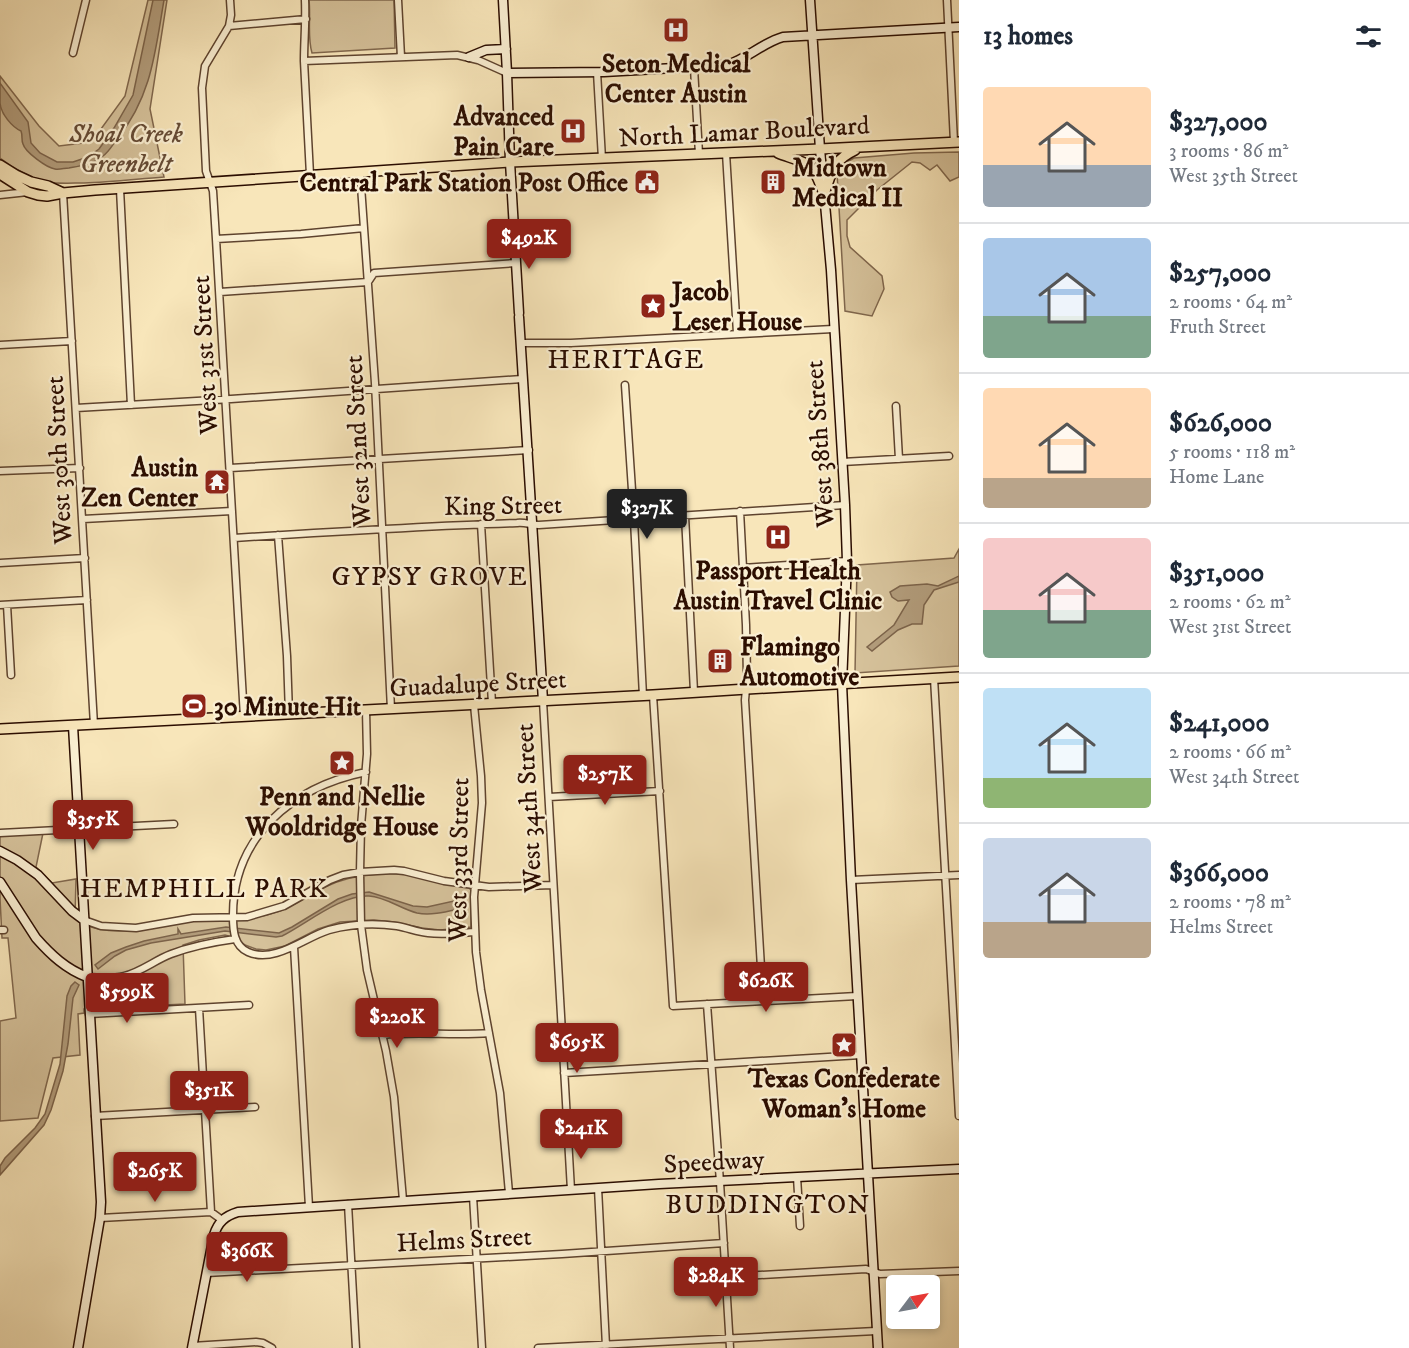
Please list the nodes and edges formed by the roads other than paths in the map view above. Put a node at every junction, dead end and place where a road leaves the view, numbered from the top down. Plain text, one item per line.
1 (86, 0) edge
2 (230, 0) edge
3 (305, 0) edge
4 (398, 0) edge
5 (503, 0) edge
6 (810, 0) edge
7 (947, 0) edge
8 (306, 19) junction
9 (229, 26) junction
10 (948, 27) junction
11 (959, 27) edge
12 (813, 35) junction
13 (506, 49) junction
14 (73, 53) dead end
15 (401, 57) junction
16 (469, 57) junction
17 (304, 61) junction
18 (694, 68) junction
19 (597, 72) junction
20 (507, 74) junction
21 (957, 142) edge
22 (860, 147) junction
23 (820, 149) junction
24 (773, 151) junction
25 (726, 153) junction
26 (699, 154) junction
27 (602, 159) junction
28 (510, 162) junction
29 (0, 165) edge
30 (360, 172) junction
31 (0, 174) edge
32 (310, 175) junction
33 (210, 182) junction
34 (120, 189) junction
35 (28, 192) junction
36 (63, 193) junction
37 (824, 194) junction
38 (0, 195) edge
39 (364, 228) junction
40 (216, 239) junction
41 (516, 263) junction
42 (368, 282) junction
43 (220, 292) junction
44 (833, 329) junction
45 (737, 333) junction
46 (72, 341) junction
47 (521, 344) junction
48 (0, 345) edge
49 (522, 379) junction
50 (625, 386) dead end
51 (375, 389) junction
52 (226, 400) junction
53 (131, 405) junction
54 (896, 406) dead end
55 (76, 408) junction
56 (529, 450) junction
57 (949, 456) dead end
58 (378, 458) junction
59 (899, 459) junction
60 (842, 462) junction
61 (80, 468) junction
62 (230, 468) junction
63 (0, 471) edge
64 (845, 505) junction
65 (232, 511) junction
66 (740, 511) junction
67 (685, 516) junction
68 (82, 519) junction
69 (634, 520) junction
70 (481, 524) junction
71 (533, 525) junction
72 (381, 529) junction
73 (278, 535) junction
74 (234, 538) junction
75 (85, 558) junction
76 (847, 561) junction
77 (0, 562) edge
78 (743, 568) junction
79 (87, 600) junction
80 (3, 605) edge
81 (11, 675) dead end
82 (959, 677) edge
83 (934, 678) junction
84 (842, 684) junction
85 (747, 688) junction
86 (694, 692) junction
87 (653, 695) junction
88 (643, 696) junction
89 (543, 701) junction
90 (492, 703) junction
91 (474, 705) junction
92 (391, 709) junction
93 (366, 710) junction
94 (289, 714) junction
95 (244, 717) junction
96 (94, 725) junction
97 (73, 726) junction
98 (0, 729) edge
99 (366, 772) junction
100 (660, 791) junction
101 (549, 797) junction
102 (174, 824) dead end
103 (78, 829) junction
104 (0, 833) edge
105 (0, 851) edge
106 (360, 872) junction
107 (959, 875) edge
108 (946, 876) junction
109 (851, 880) junction
110 (0, 882) edge
111 (474, 885) junction
112 (554, 885) junction
113 (233, 918) junction
114 (84, 920) junction
115 (361, 925) junction
116 (234, 932) junction
117 (474, 932) junction
118 (294, 947) junction
119 (87, 977) junction
120 (857, 996) junction
121 (763, 1001) junction
122 (707, 1004) junction
123 (249, 1005) dead end
124 (199, 1008) junction
125 (89, 1014) junction
126 (489, 1034) junction
127 (382, 1035) junction
128 (861, 1055) junction
129 (711, 1065) junction
130 (564, 1073) junction
131 (255, 1107) dead end
132 (205, 1110) junction
133 (95, 1116) junction
134 (959, 1116) edge
135 (959, 1169) edge
136 (868, 1174) junction
137 (797, 1177) junction
138 (720, 1182) junction
139 (598, 1188) junction
140 (571, 1190) junction
141 (509, 1193) junction
142 (472, 1196) junction
143 (403, 1200) junction
144 (348, 1204) junction
145 (309, 1207) junction
146 (212, 1212) junction
147 (100, 1218) junction
148 (222, 1220) junction
149 (800, 1226) dead end
150 (724, 1243) junction
151 (601, 1251) junction
152 (477, 1258) junction
153 (352, 1265) junction
154 (959, 1270) edge
155 (873, 1272) junction
156 (206, 1273) junction
157 (726, 1277) junction
158 (876, 1331) junction
159 (729, 1338) junction
160 (606, 1346) edge
161 (192, 1347) edge
162 (78, 1348) edge
163 (272, 1348) edge
164 (356, 1348) edge
165 (482, 1348) edge
166 (537, 1348) edge
167 (730, 1348) edge
168 (878, 1348) edge

1 - 14 street
2 - 9 street, West 31st Street
3 - 8 street
4 - 15 street
5 - 13 street, West 34th Street
6 - 12 street, West 38th Street
7 - 10 street
8 - 9 street
8 - 17 street
9 - 33 street, West 31st Street
10 - 11 street
10 - 12 street
10 - 21 street
12 - 18 street
12 - 23 street, West 38th Street
13 - 16 street
13 - 20 street, West 34th Street
15 - 16 street
15 - 17 street
16 - 20 street
17 - 32 street
18 - 19 street
18 - 26 street
19 - 20 street
19 - 27 street
20 - 28 street, West 34th Street
21 - 22 main road, North Lamar Boulevard
22 - 23 main road, North Lamar Boulevard
22 - 37 main road
23 - 24 main road, North Lamar Boulevard
23 - 37 street, West 38th Street
24 - 25 main road, North Lamar Boulevard
24 - 37 main road
25 - 26 main road, North Lamar Boulevard
25 - 45 street
26 - 27 main road, North Lamar Boulevard
27 - 28 main road, North Lamar Boulevard
28 - 30 main road, North Lamar Boulevard
28 - 41 street, West 34th Street
29 - 36 main road, North Lamar Boulevard
30 - 32 main road, North Lamar Boulevard
30 - 39 street, West 32nd Street
31 - 35 main road, North Lamar Boulevard
32 - 33 main road, North Lamar Boulevard
33 - 34 main road, North Lamar Boulevard
33 - 40 street, West 31st Street
34 - 36 main road, North Lamar Boulevard
34 - 53 street
35 - 36 main road, North Lamar Boulevard
35 - 38 street
36 - 46 street, West 30th Street
37 - 44 street, West 38th Street
39 - 40 street
39 - 42 street, West 32nd Street
40 - 43 street, West 31st Street
41 - 42 street
41 - 47 street, West 34th Street
42 - 43 street
42 - 51 street, West 32nd Street
43 - 52 street, West 31st Street
44 - 45 street
44 - 60 street, West 38th Street
45 - 47 street
46 - 48 street
46 - 55 street, West 30th Street
47 - 49 street, West 34th Street
49 - 51 street
49 - 56 street, West 34th Street
50 - 69 street
51 - 52 street
51 - 58 street, West 32nd Street
52 - 53 street
52 - 62 street, West 31st Street
53 - 55 street
54 - 59 street
55 - 61 street, West 30th Street
56 - 58 street
56 - 71 street, West 34th Street
57 - 59 street
58 - 62 street
58 - 72 street, West 32nd Street
59 - 60 street
60 - 64 street, West 38th Street
61 - 63 street
61 - 68 street, West 30th Street
62 - 65 street, West 31st Street
64 - 66 street, King Street
64 - 76 street, West 38th Street
65 - 68 street
65 - 74 street, West 31st Street
66 - 67 street, King Street
66 - 78 street
67 - 69 street, King Street
67 - 86 street
68 - 75 street, West 30th Street
69 - 71 street, King Street
69 - 88 street
70 - 71 street, King Street
70 - 72 street, King Street
70 - 90 street
71 - 89 street, West 34th Street
72 - 73 street, King Street
72 - 92 street, West 32nd Street
73 - 74 street, King Street
73 - 94 street
74 - 95 street, West 31st Street
75 - 77 street
75 - 79 street, West 30th Street
76 - 78 street
76 - 84 street, West 38th Street
78 - 85 street
79 - 80 street
79 - 96 street, West 30th Street
80 - 81 street
82 - 83 main road, Guadalupe Street
83 - 84 main road, Guadalupe Street
83 - 108 street
84 - 85 main road, Guadalupe Street
84 - 109 street, West 38th Street
85 - 86 main road, Guadalupe Street
85 - 121 street
86 - 87 main road, Guadalupe Street
87 - 88 main road, Guadalupe Street
87 - 100 street
88 - 89 main road, Guadalupe Street
89 - 90 main road, Guadalupe Street
89 - 101 street, West 34th Street
90 - 91 main road, Guadalupe Street
91 - 92 main road, Guadalupe Street
91 - 111 street, West 33rd Street
92 - 93 main road, Guadalupe Street
93 - 94 main road, Guadalupe Street
93 - 99 street
94 - 95 main road, Guadalupe Street
95 - 96 main road, Guadalupe Street
96 - 97 main road, Guadalupe Street
97 - 98 main road, Guadalupe Street
97 - 103 street
99 - 106 street
99 - 113 street
100 - 101 street
100 - 122 street
101 - 112 street, West 34th Street
102 - 103 street
103 - 104 street
103 - 114 street
105 - 114 street
106 - 111 street
106 - 113 street
106 - 115 street
107 - 108 street
108 - 109 street
108 - 134 street
109 - 120 street, West 38th Street
110 - 119 street
111 - 112 street
111 - 117 street, West 33rd Street
112 - 130 street, West 34th Street
113 - 114 street
113 - 116 street
114 - 119 street
115 - 117 street
115 - 118 street
115 - 127 street
116 - 118 street
116 - 119 street
117 - 126 street, West 33rd Street
118 - 145 street
119 - 125 street
120 - 121 street
120 - 128 street, West 38th Street
121 - 122 street
122 - 129 street
123 - 124 street
124 - 125 street
124 - 132 street
125 - 133 street
126 - 127 street
126 - 141 street, West 33rd Street
127 - 143 street
128 - 129 street
128 - 136 street, West 38th Street
129 - 130 street
129 - 138 street
130 - 140 street, West 34th Street
131 - 132 street
132 - 133 street
132 - 146 street
133 - 147 street
135 - 136 street, Speedway
136 - 137 street, Speedway
136 - 155 street, West 38th Street
137 - 138 street, Speedway
137 - 149 street
138 - 139 street, Speedway
138 - 150 street
139 - 140 street, Speedway
139 - 151 street
140 - 141 street, Speedway
141 - 142 street, Speedway
142 - 143 street, Speedway
142 - 152 street
143 - 144 street, Speedway
144 - 145 street, Speedway
144 - 153 street
145 - 148 street, Speedway
146 - 147 street
146 - 148 street
147 - 162 street
148 - 156 street
150 - 151 street, Helms Street
150 - 157 street
151 - 152 street, Helms Street
151 - 160 street
152 - 153 street, Helms Street
152 - 165 street
153 - 156 street, Helms Street
153 - 164 street
154 - 155 street
155 - 157 street
155 - 158 street, West 38th Street
156 - 161 street
157 - 159 street
158 - 159 street
158 - 168 street, West 38th Street
159 - 160 street
159 - 167 street
160 - 166 street
161 - 163 street

